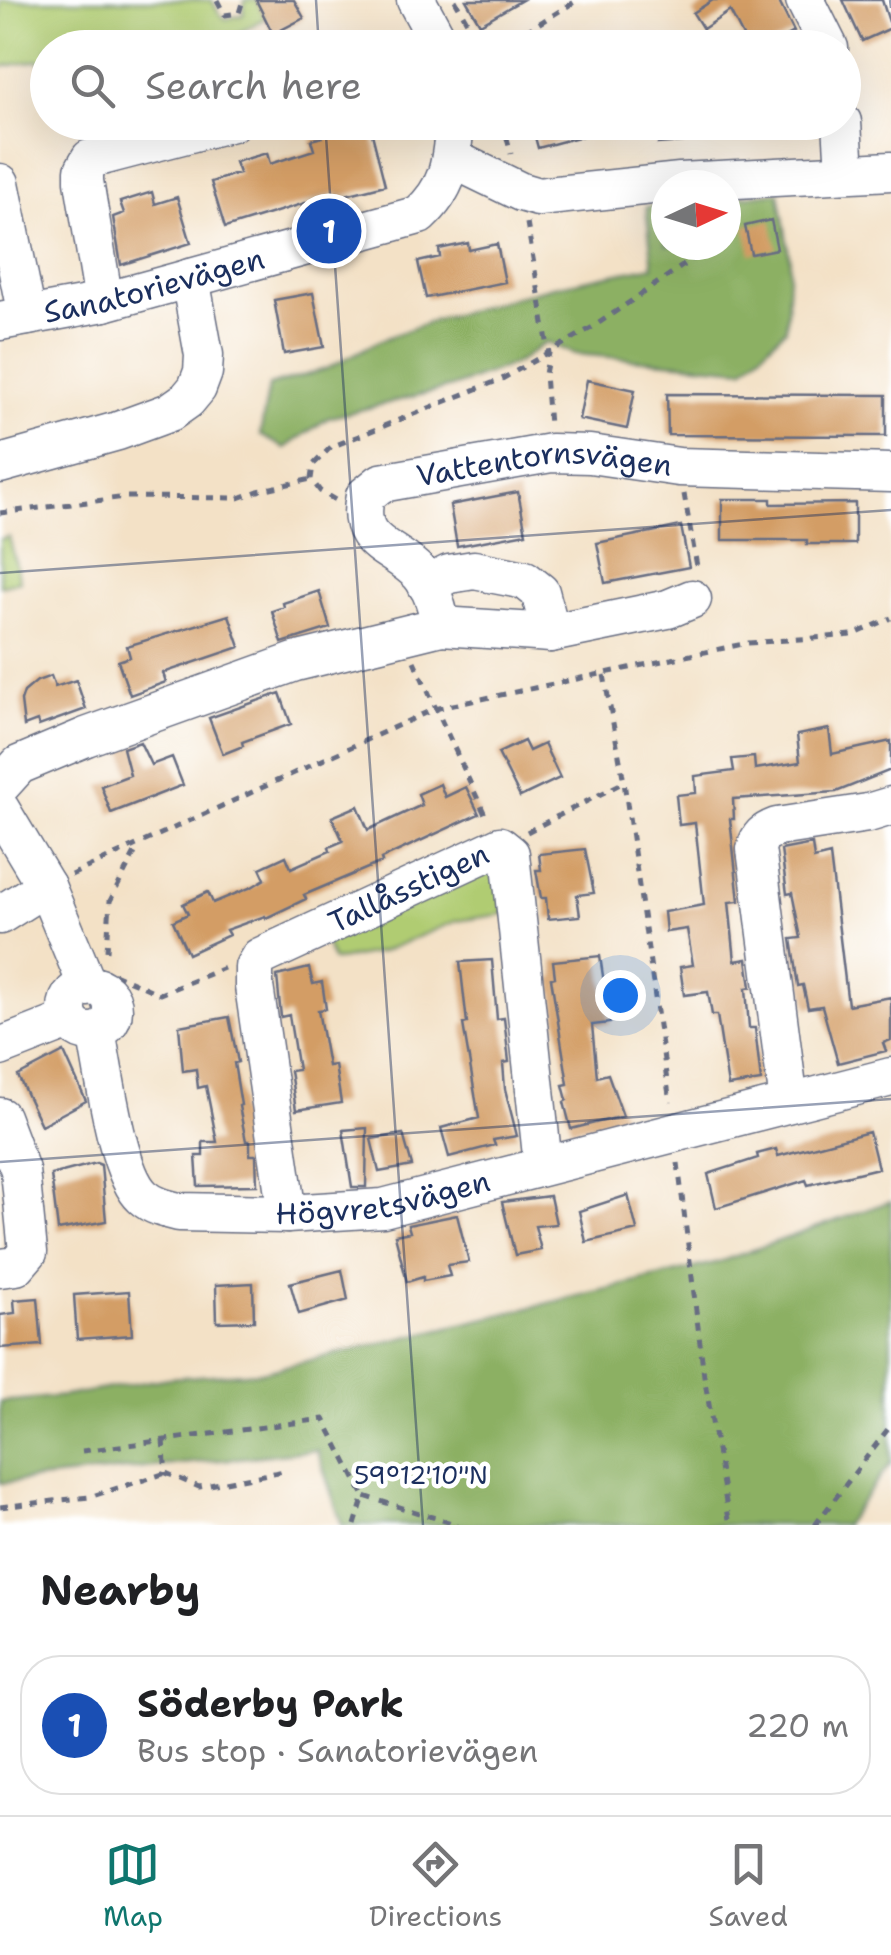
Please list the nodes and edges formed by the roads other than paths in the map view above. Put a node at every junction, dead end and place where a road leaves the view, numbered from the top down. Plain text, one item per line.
1 (416, 0) edge
2 (804, 0) edge
3 (432, 30) edge
4 (820, 30) edge
5 (163, 140) edge
6 (453, 140) edge
7 (843, 140) edge
8 (891, 171) edge
9 (845, 172) junction
10 (0, 184) edge
11 (190, 278) junction
12 (104, 302) junction
13 (13, 319) edge
14 (0, 464) edge
15 (844, 471) junction
16 (891, 473) edge
17 (891, 494) edge
18 (427, 584) junction
19 (692, 600) road end
20 (441, 626) junction
21 (551, 632) junction
22 (0, 786) edge
23 (891, 806) edge
24 (0, 809) edge
25 (46, 886) junction
26 (0, 915) edge
27 (83, 1026) junction
28 (0, 1046) edge
29 (891, 1077) edge
30 (790, 1103) junction
31 (0, 1118) edge
32 (543, 1165) junction
33 (286, 1214) junction
34 (0, 1268) edge

1 - 3 street
2 - 4 street
5 - 12 street
6 - 9 street
6 - 11 street, Sanatorievägen
7 - 9 street
8 - 9 street
10 - 13 street
11 - 12 street, Sanatorievägen
11 - 14 street
12 - 13 street, Sanatorievägen
15 - 16 street, Vattentornsvägen
15 - 17 street, Vattentornsvägen
15 - 18 street, Vattentornsvägen
18 - 20 street
18 - 21 street
19 - 21 street
20 - 21 street
20 - 22 street
23 - 30 street
24 - 25 street
25 - 26 street
25 - 27 street
27 - 28 street
27 - 33 street, Högvretsvägen
29 - 30 street, Högvretsvägen
30 - 32 street, Högvretsvägen
31 - 34 street
32 - 33 street, Högvretsvägen
32 - 33 street, Tallåsstigen

